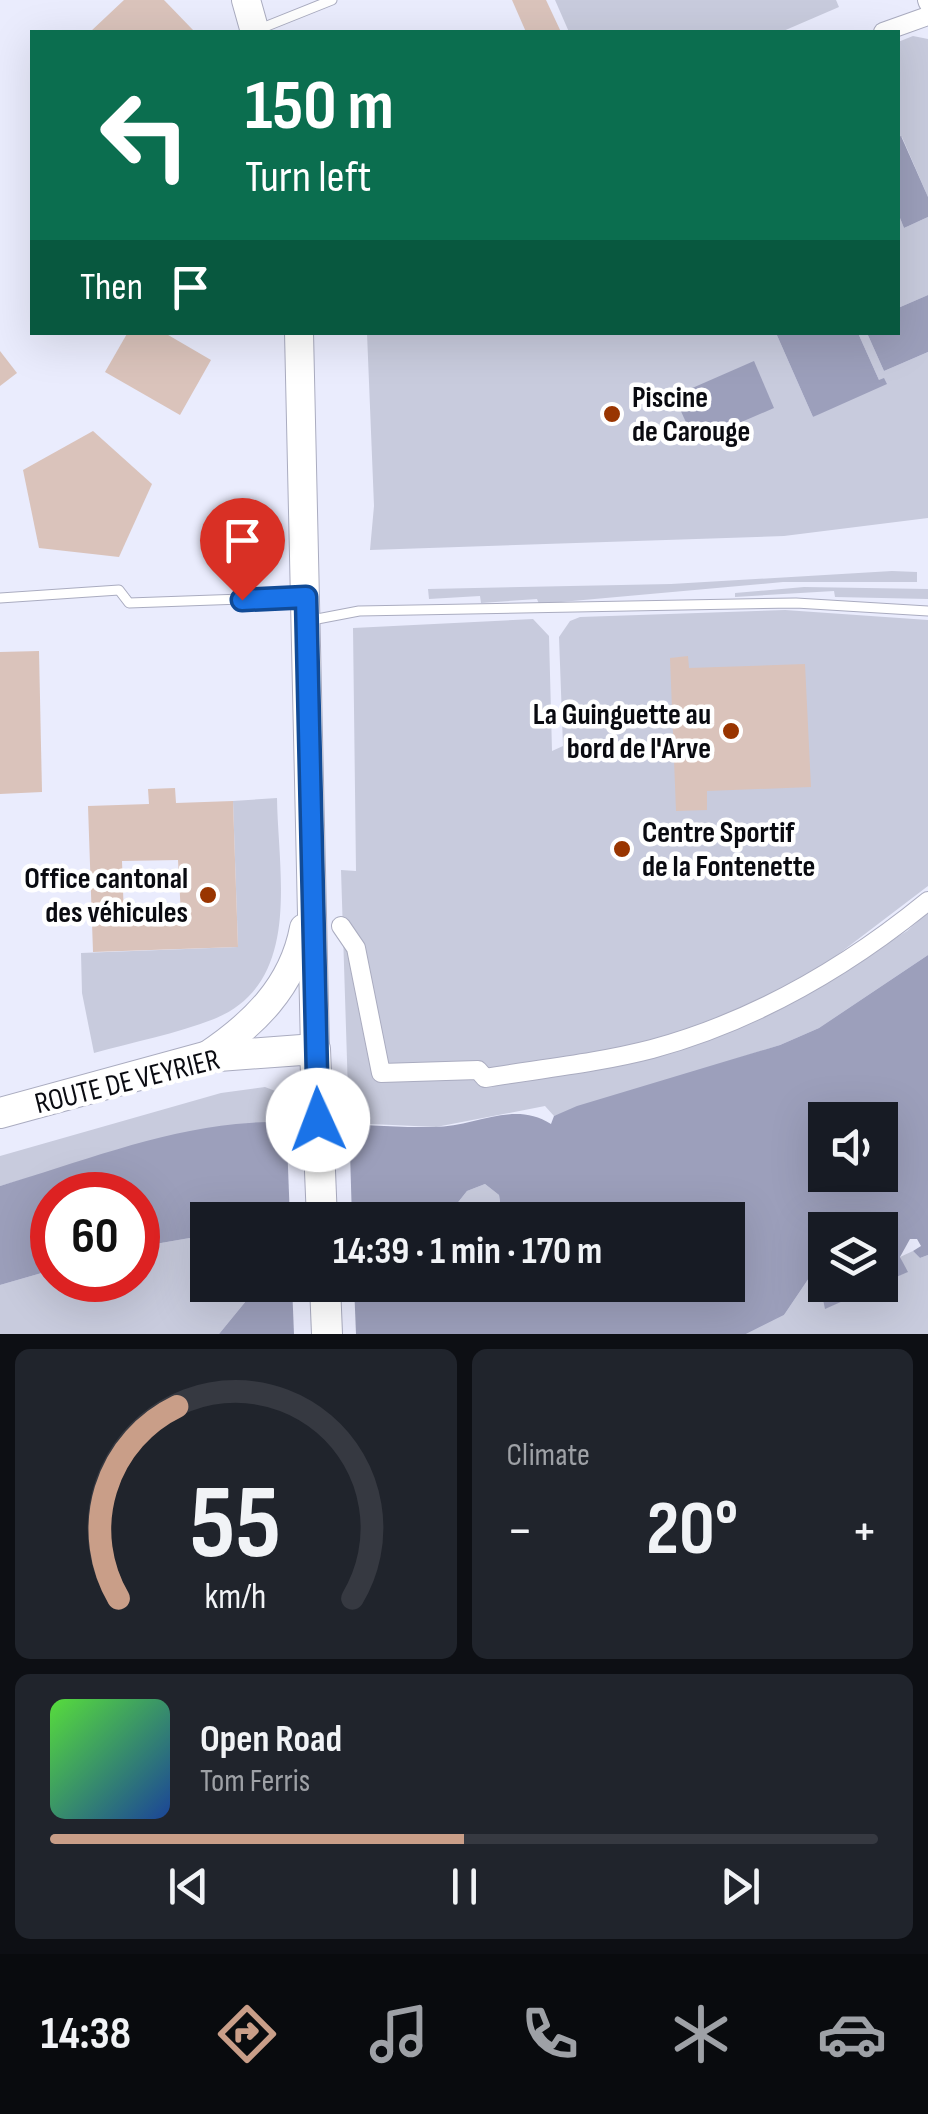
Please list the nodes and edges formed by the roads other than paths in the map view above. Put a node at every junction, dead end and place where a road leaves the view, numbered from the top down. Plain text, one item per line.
1 (246, 0) edge
2 (332, 0) edge
3 (928, 16) edge
4 (254, 30) edge
5 (259, 30) edge
6 (889, 30) edge
7 (299, 335) edge
8 (0, 598) edge
9 (307, 609) junction
10 (928, 611) edge
11 (313, 877) junction
12 (928, 901) edge
13 (341, 926) dead end
14 (316, 1049) junction
15 (205, 1056) junction
16 (8, 1108) edge
17 (321, 1202) edge
18 (326, 1302) edge
19 (327, 1334) edge

1 - 4 main road
2 - 5 lane
3 - 6 street
7 - 9 main road
8 - 9 lane
9 - 10 lane
9 - 11 main road
11 - 14 main road
11 - 15 main road
12 - 13 street
14 - 15 main road, ROUTE DE VEYRIER
14 - 17 main road
15 - 16 main road, ROUTE DE VEYRIER
18 - 19 main road

